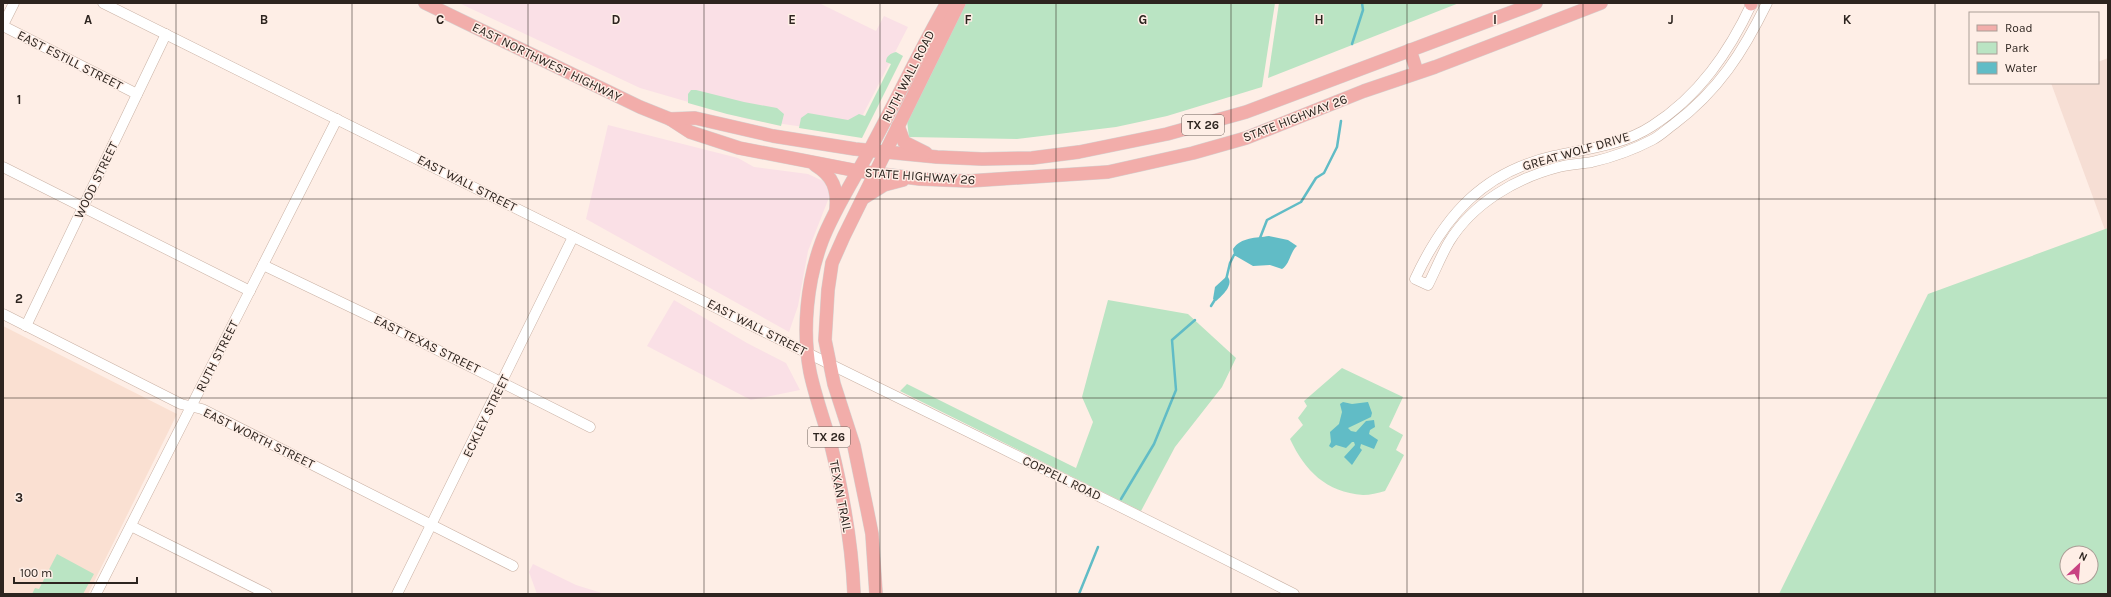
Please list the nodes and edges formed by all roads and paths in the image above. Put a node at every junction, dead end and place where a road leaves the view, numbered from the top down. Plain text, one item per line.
1 (14, 3) edge
2 (103, 3) edge
3 (425, 3) edge
4 (947, 3) edge
5 (959, 3) edge
6 (1536, 3) edge
7 (1601, 3) edge
8 (1751, 3) edge
9 (1767, 3) edge
10 (3, 26) edge
11 (166, 34) junction
12 (1410, 50) junction
13 (1417, 72) junction
14 (137, 94) junction
15 (337, 119) junction
16 (670, 119) junction
17 (898, 126) junction
18 (870, 151) junction
19 (886, 152) junction
20 (937, 157) junction
21 (811, 163) junction
22 (3, 167) edge
23 (858, 171) junction
24 (876, 173) junction
25 (920, 178) junction
26 (863, 198) junction
27 (83, 207) junction
28 (836, 210) junction
29 (573, 237) junction
30 (263, 265) junction
31 (250, 291) junction
32 (3, 314) edge
33 (26, 326) junction
34 (808, 353) junction
35 (830, 364) junction
36 (503, 382) junction
37 (191, 406) junction
38 (590, 427) dead end
39 (432, 525) junction
40 (131, 526) junction
41 (513, 566) dead end
42 (96, 594) edge
43 (267, 594) edge
44 (398, 594) edge
45 (854, 594) edge
46 (876, 594) edge
47 (1294, 594) edge

1 - 10 street
2 - 11 street, EAST WALL STREET
3 - 16 main road, EAST NORTHWEST HIGHWAY
4 - 18 main road, RUTH WALL ROAD
5 - 17 main road, RUTH WALL ROAD
6 - 12 main road, STATE HIGHWAY 26 / TX 26
7 - 13 main road, STATE HIGHWAY 26 / TX 26
8 - 9 street, GREAT WOLF DRIVE
10 - 14 street, EAST ESTILL STREET
11 - 14 street, WOOD STREET
11 - 15 street, EAST WALL STREET
12 - 13 main road
12 - 20 main road, STATE HIGHWAY 26 / TX 26
13 - 25 main road, STATE HIGHWAY 26 / TX 26
14 - 27 street, WOOD STREET
15 - 29 street, EAST WALL STREET
15 - 30 street, RUTH STREET
16 - 18 main road, EAST NORTHWEST HIGHWAY
16 - 21 main road, EAST NORTHWEST HIGHWAY
17 - 19 main road, RUTH WALL ROAD
17 - 20 main road
18 - 19 main road, STATE HIGHWAY 26 / TX 26
18 - 23 main road, TEXAN TRAIL / TX 26
19 - 20 main road, STATE HIGHWAY 26 / TX 26
19 - 24 main road, TEXAN TRAIL
21 - 23 main road, EAST NORTHWEST HIGHWAY
21 - 28 main road
22 - 27 street
23 - 24 main road, STATE HIGHWAY 26 / TX 26
23 - 28 main road, TEXAN TRAIL / TX 26
24 - 25 main road, STATE HIGHWAY 26 / TX 26
24 - 26 main road, TEXAN TRAIL
25 - 26 main road, TX 26
26 - 35 main road, TEXAN TRAIL / TX 26
27 - 31 street
27 - 33 street, WOOD STREET
28 - 34 main road, TEXAN TRAIL / TX 26
29 - 34 street, EAST WALL STREET
29 - 36 street, ECKLEY STREET
30 - 31 street, RUTH STREET
30 - 36 street, EAST TEXAS STREET
31 - 37 street, RUTH STREET
32 - 33 street, EAST WORTH STREET
33 - 37 street, EAST WORTH STREET
34 - 35 street, EAST WALL STREET
34 - 45 main road, TEXAN TRAIL / TX 26
35 - 46 main road, TEXAN TRAIL / TX 26
35 - 47 street, COPPELL ROAD
36 - 38 street, EAST TEXAS STREET
36 - 39 street, ECKLEY STREET
37 - 39 street, EAST WORTH STREET
37 - 40 street, RUTH STREET
39 - 41 street, EAST WORTH STREET
39 - 44 street, ECKLEY STREET
40 - 42 street, RUTH STREET
40 - 43 street

